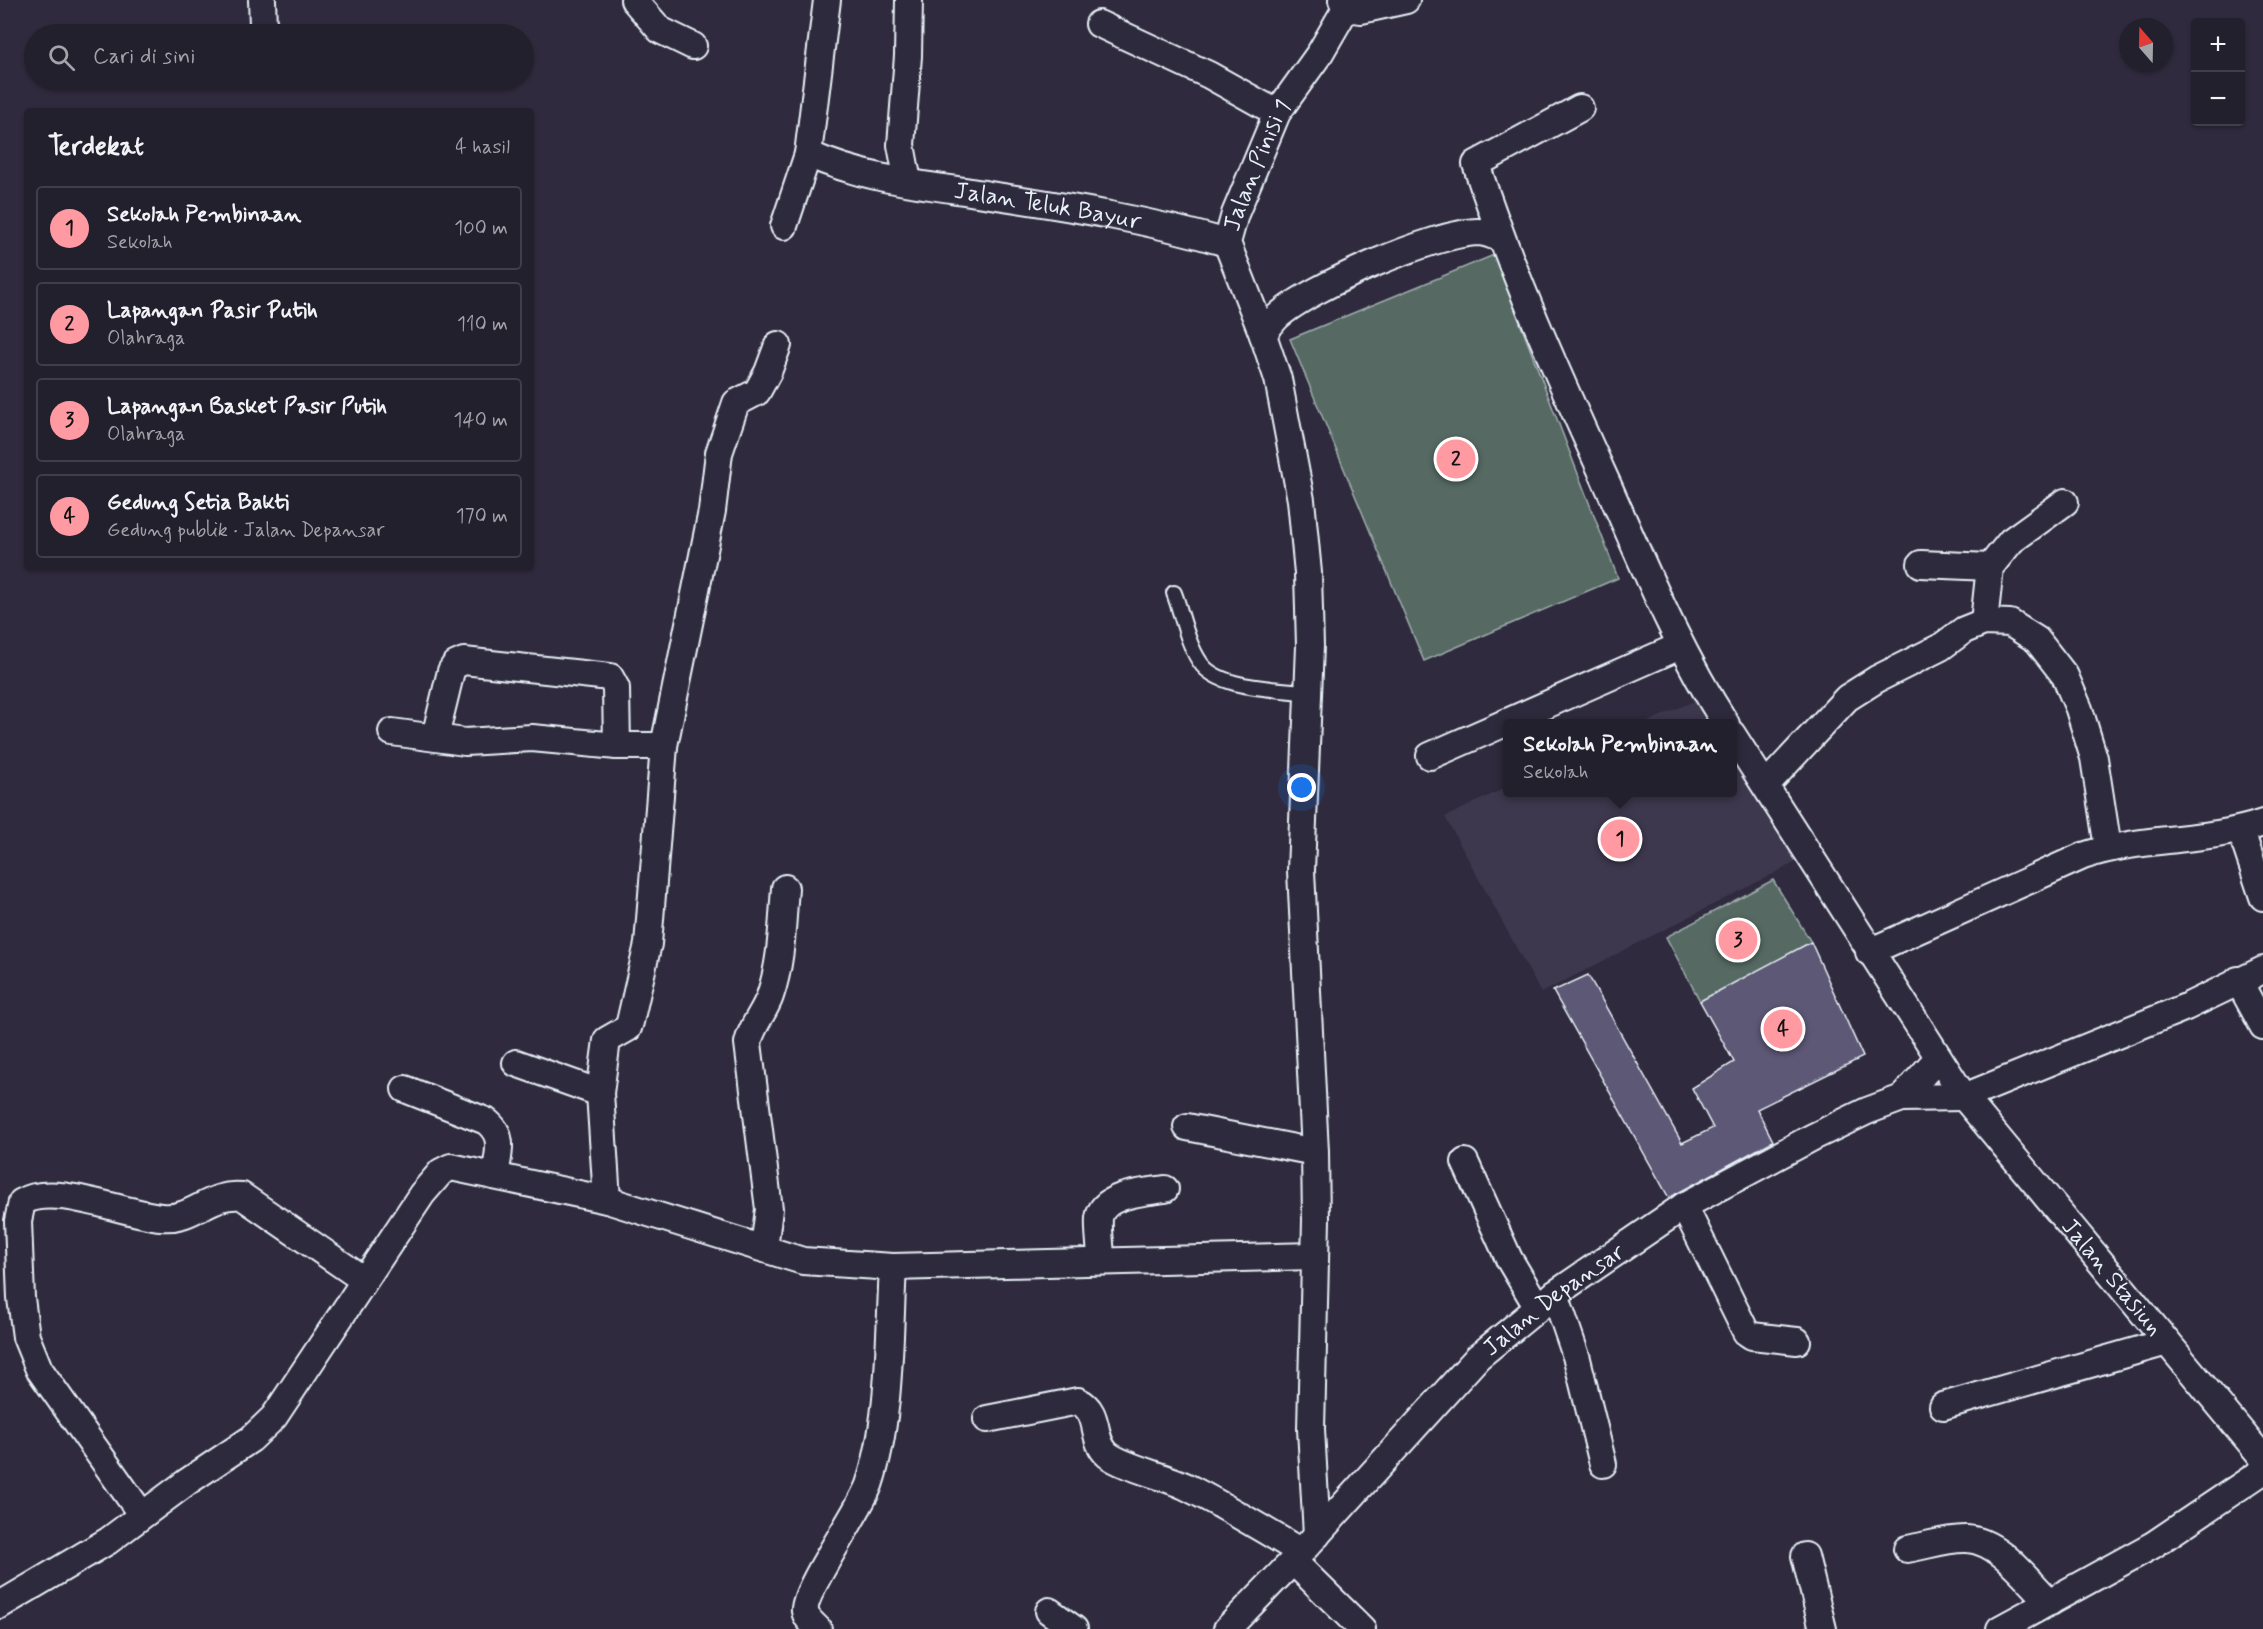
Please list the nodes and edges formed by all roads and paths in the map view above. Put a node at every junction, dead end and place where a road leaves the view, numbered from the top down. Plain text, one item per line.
1 (262, 0) edge
2 (634, 0) edge
3 (827, 0) edge
4 (909, 0) edge
5 (1404, 1) edge
6 (1344, 4) edge
7 (262, 24) edge
8 (1099, 24) dead end
9 (693, 46) dead end
10 (1580, 108) dead end
11 (1277, 113) junction
12 (808, 154) junction
13 (908, 182) junction
14 (784, 226) dead end
15 (1500, 238) junction
16 (1227, 243) junction
17 (1263, 335) junction
18 (778, 345) dead end
19 (2065, 502) dead end
20 (1921, 564) dead end
21 (1990, 567) junction
22 (1174, 593) dead end
23 (1984, 622) junction
24 (1680, 646) junction
25 (1308, 693) junction
26 (1514, 719) edge
27 (1724, 719) edge
28 (1503, 724) edge
29 (392, 732) dead end
30 (435, 737) junction
31 (1737, 742) edge
32 (617, 746) junction
33 (664, 746) junction
34 (1430, 756) dead end
35 (1766, 785) junction
36 (2252, 827) edge
37 (2108, 848) junction
38 (785, 888) dead end
39 (2263, 897) edge
40 (1869, 952) junction
41 (2263, 970) edge
42 (2238, 980) junction
43 (2263, 1026) edge
44 (1938, 1058) junction
45 (516, 1063) dead end
46 (405, 1089) dead end
47 (600, 1093) junction
48 (1964, 1097) junction
49 (1902, 1098) junction
50 (1187, 1127) dead end
51 (1315, 1152) junction
52 (1465, 1162) dead end
53 (495, 1176) junction
54 (1165, 1189) dead end
55 (607, 1200) junction
56 (1684, 1206) junction
57 (764, 1248) junction
58 (1314, 1256) junction
59 (1101, 1260) junction
60 (893, 1267) junction
61 (364, 1280) junction
62 (1546, 1301) junction
63 (1797, 1341) dead end
64 (2167, 1342) junction
65 (1943, 1406) dead end
66 (987, 1419) dead end
67 (2263, 1458) edge
68 (1603, 1464) dead end
69 (2263, 1471) edge
70 (142, 1515) junction
71 (1304, 1549) junction
72 (1907, 1549) dead end
73 (1805, 1556) dead end
74 (2050, 1602) junction
75 (0, 1605) edge
76 (1048, 1611) dead end
77 (818, 1629) edge
78 (1074, 1629) edge
79 (1227, 1629) edge
80 (1362, 1629) edge
81 (1823, 1629) edge
82 (2000, 1629) edge

1 - 7 street
2 - 9 street
3 - 12 street
4 - 13 street
5 - 6 street, Jalan Pinisi 1
6 - 11 street, Jalan Pinisi 1
8 - 11 street
10 - 15 street
11 - 16 street, Jalan Pinisi 1
12 - 13 street, Jalan Teluk Bayur
12 - 14 street
13 - 16 street, Jalan Teluk Bayur
15 - 17 street
15 - 24 street
16 - 17 street, Jalan Pinisi 1
17 - 25 street, Jalan Pinisi 1
18 - 33 street
19 - 21 street
20 - 21 street
21 - 23 street
22 - 25 lane
23 - 35 street
23 - 37 street
24 - 26 street
24 - 27 street
25 - 51 street, Jalan Pinisi 1
28 - 34 street
29 - 30 street
30 - 32 street
30 - 32 street
31 - 35 street, Jalan Stasiun
32 - 33 street
33 - 47 street
35 - 40 street, Jalan Stasiun
36 - 37 street
36 - 39 street
37 - 40 street
38 - 57 street
40 - 44 street, Jalan Stasiun
41 - 42 street
42 - 43 street
42 - 48 street
44 - 48 street, Jalan Stasiun
44 - 49 street
45 - 47 street
46 - 53 street
47 - 55 street
48 - 49 street, Jalan Depansar
48 - 64 street, Jalan Stasiun
49 - 56 street, Jalan Depansar
50 - 51 street
51 - 58 street, Jalan Pinisi 1
52 - 62 street
53 - 55 street
53 - 61 street
54 - 59 street
55 - 57 street
56 - 62 street, Jalan Depansar
56 - 63 street
57 - 60 street
58 - 59 street
58 - 71 street, Jalan Pinisi 1
59 - 60 street
60 - 77 street
61 - 70 street
61 - 70 street
62 - 68 street
62 - 71 street, Jalan Depansar
64 - 65 street
64 - 67 street, Jalan Stasiun
66 - 71 street
69 - 74 street
70 - 75 street
71 - 79 street, Jalan Depansar
71 - 80 street
72 - 74 street
73 - 81 street
74 - 82 street
76 - 78 street

